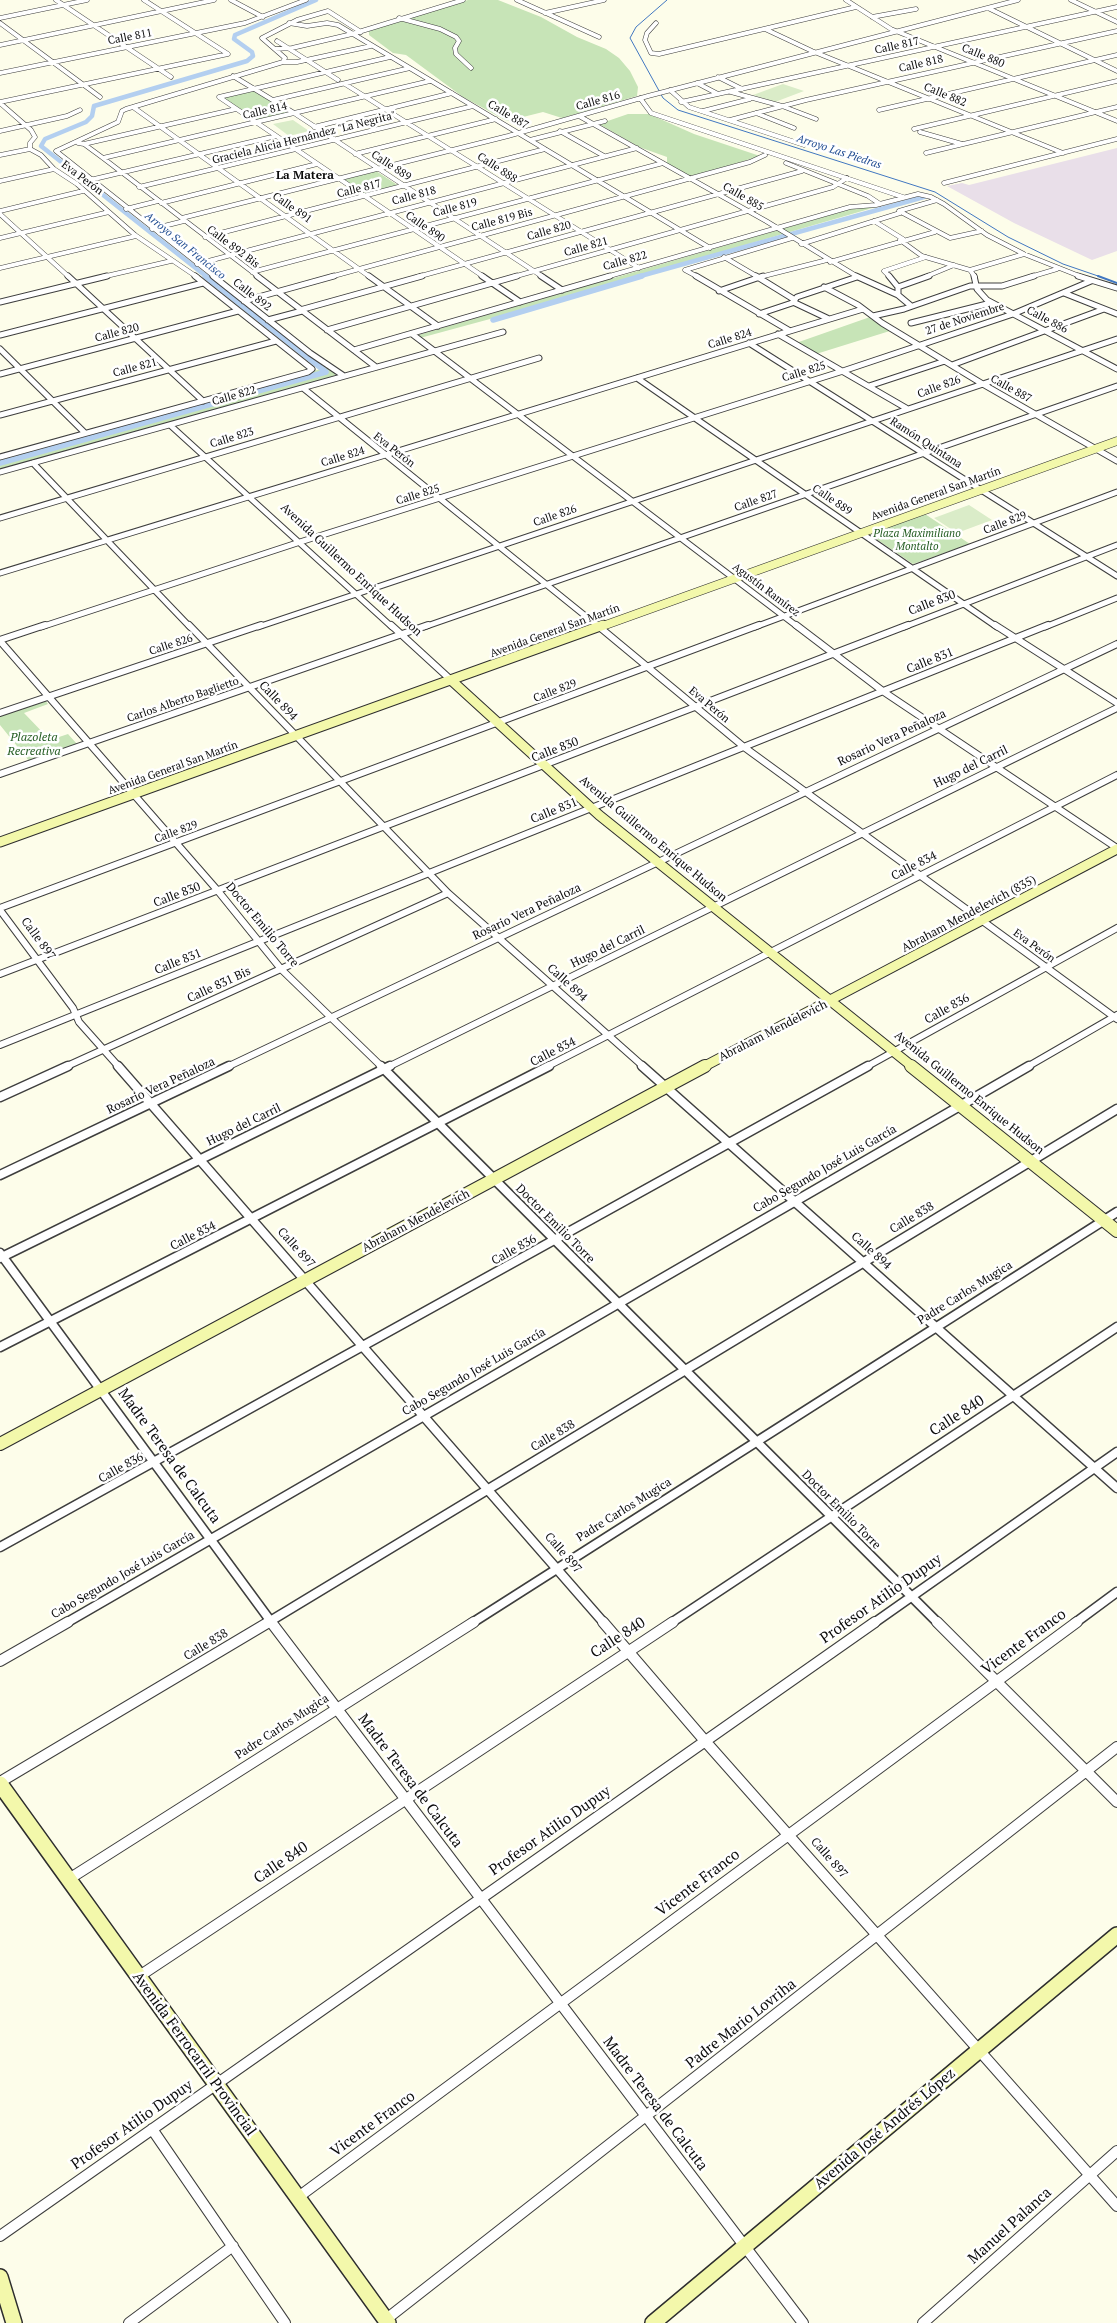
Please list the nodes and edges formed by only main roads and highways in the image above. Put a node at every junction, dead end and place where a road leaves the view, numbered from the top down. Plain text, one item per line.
1 (1117, 440) edge
2 (451, 680) junction
3 (0, 842) edge
4 (1117, 849) edge
5 (832, 1000) junction
6 (493, 1180) road end
7 (1117, 1231) edge
8 (0, 1444) edge
9 (0, 1783) edge
10 (1117, 1935) edge
11 (0, 2277) edge
12 (385, 2322) edge
13 (14, 2323) edge
14 (653, 2323) edge

1 - 2 main road, Avenida General San Martín
2 - 3 main road, Avenida General San Martín
2 - 5 main road, Avenida Guillermo Enrique Hudson
4 - 5 main road, Abraham Mendelevich (835)
5 - 7 main road, Avenida Guillermo Enrique Hudson
6 - 8 main road, Abraham Mendelevich
9 - 12 main road, Avenida Ferrocarril Provincial
10 - 14 main road, Avenida José Andrés López
11 - 13 main road

